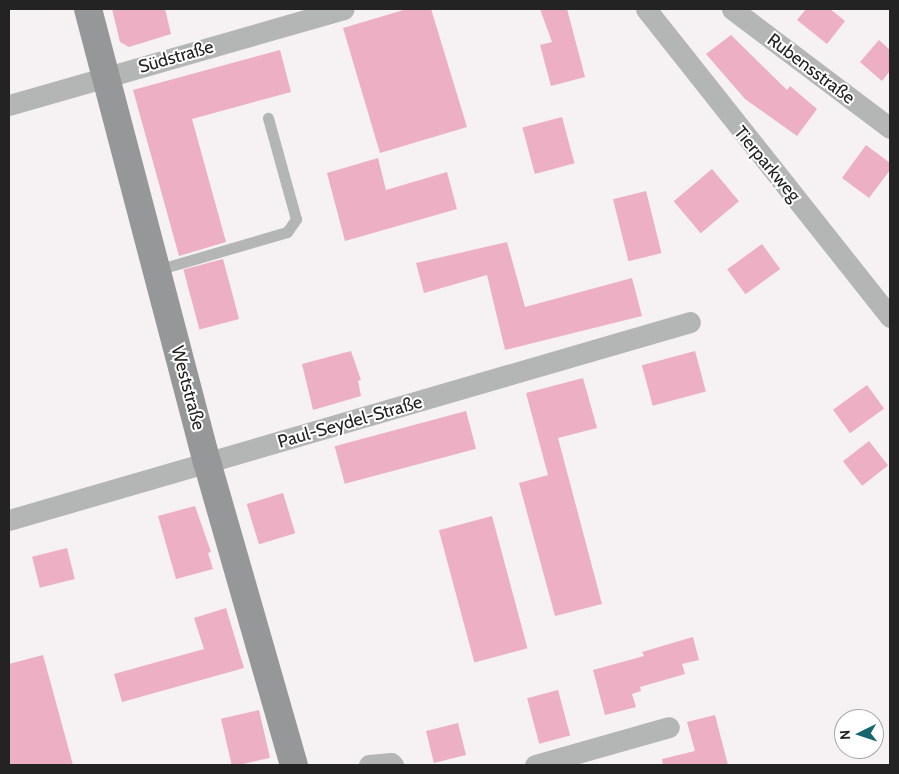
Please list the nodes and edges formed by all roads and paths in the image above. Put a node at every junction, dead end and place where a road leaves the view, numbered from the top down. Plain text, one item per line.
1 (88, 9) edge
2 (343, 9) edge
3 (646, 9) edge
4 (732, 9) edge
5 (106, 77) junction
6 (9, 105) edge
7 (268, 118) dead end
8 (890, 128) edge
9 (157, 270) junction
10 (890, 317) edge
11 (690, 322) dead end
12 (207, 462) junction
13 (9, 520) edge
14 (669, 727) dead end
15 (294, 765) edge
16 (369, 765) edge
17 (394, 765) edge
18 (536, 765) edge

1 - 5 main road, Weststraße
2 - 5 street, Südstraße
3 - 10 street, Tierparkweg
4 - 8 street, Rubensstraße
5 - 6 street, Südstraße
5 - 9 main road, Weststraße
7 - 9 lane
9 - 12 main road, Weststraße
11 - 12 street, Paul-Seydel-Straße
12 - 13 street, Paul-Seydel-Straße
12 - 15 main road, Weststraße
14 - 18 street
16 - 17 street

